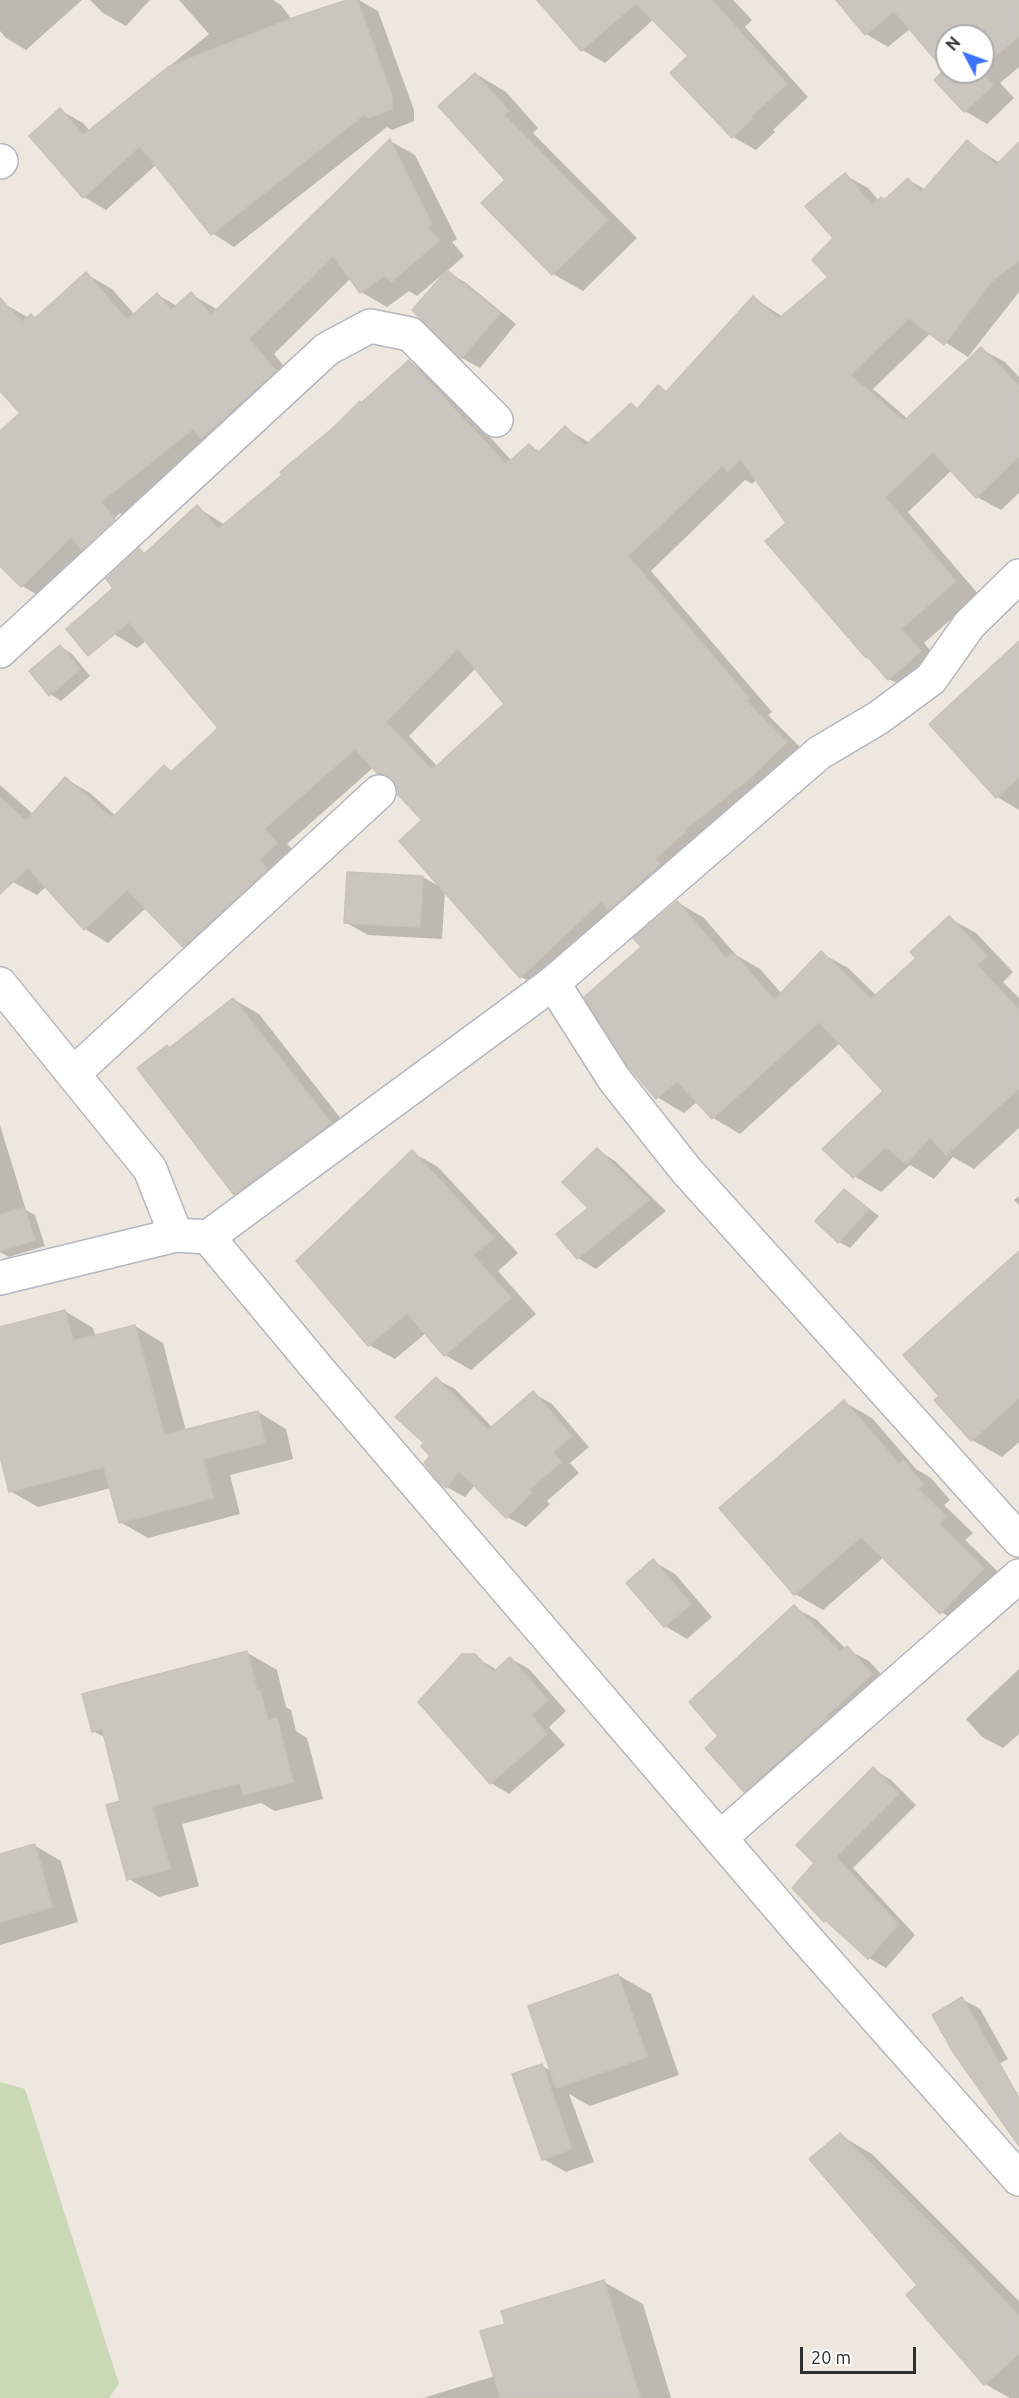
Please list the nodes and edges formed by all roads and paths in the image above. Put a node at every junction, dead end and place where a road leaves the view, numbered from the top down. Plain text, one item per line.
1 (496, 420) dead end
2 (1019, 576) edge
3 (0, 651) edge
4 (379, 792) dead end
5 (553, 983) junction
6 (0, 984) edge
7 (73, 1074) junction
8 (176, 1235) junction
9 (208, 1237) junction
10 (0, 1278) edge
11 (1019, 1540) edge
12 (1019, 1576) edge
13 (720, 1838) junction
14 (1019, 2179) edge

1 - 3 street
2 - 5 street
4 - 7 street
5 - 9 street
5 - 11 street
6 - 7 street
7 - 8 street
8 - 9 street
8 - 10 street
9 - 13 street
12 - 13 street
13 - 14 street

